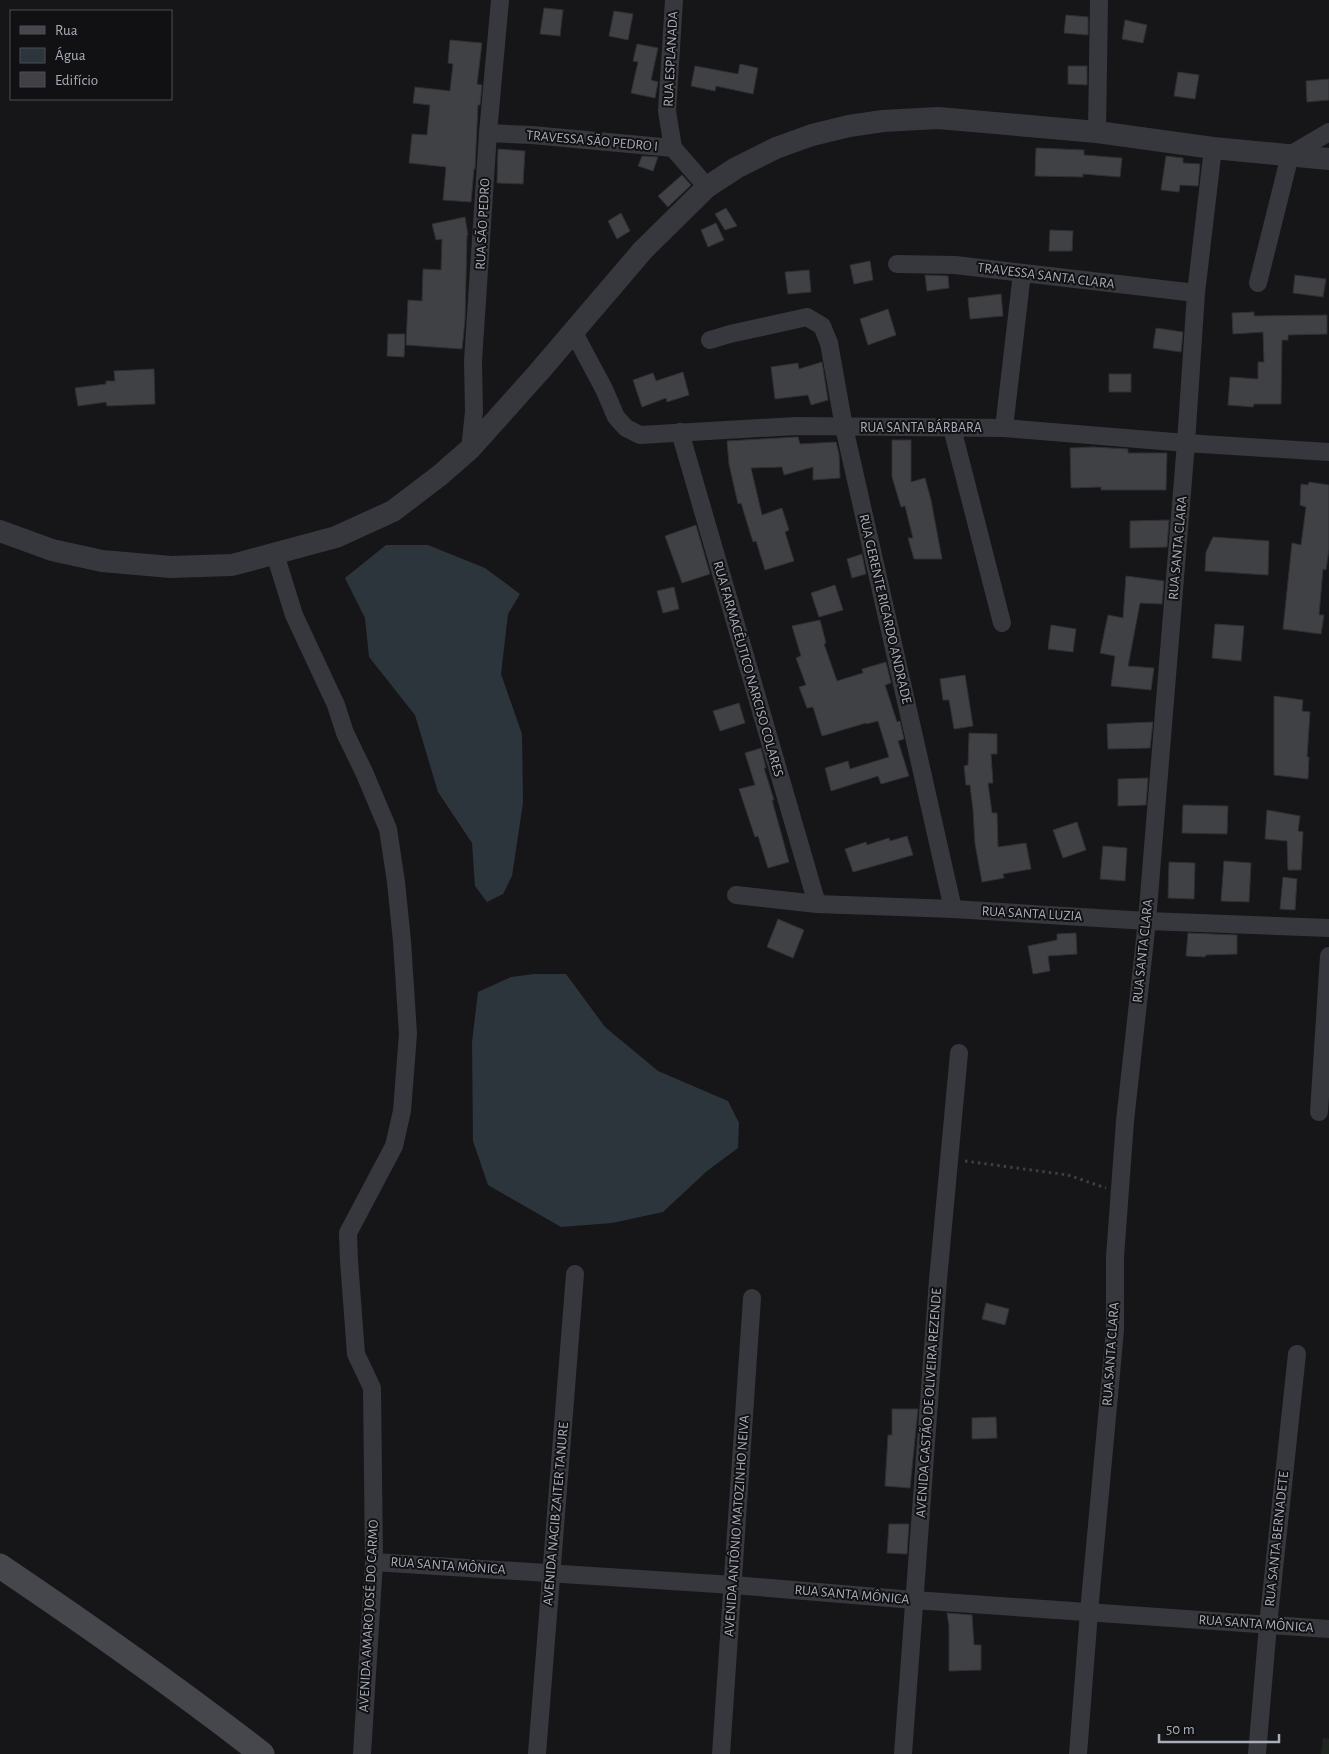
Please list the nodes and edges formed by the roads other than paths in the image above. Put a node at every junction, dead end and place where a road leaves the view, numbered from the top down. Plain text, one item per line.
1 (500, 0) edge
2 (674, 0) edge
3 (1099, 0) edge
4 (1097, 132) junction
5 (1329, 132) edge
6 (488, 133) junction
7 (674, 148) junction
8 (1213, 148) junction
9 (1290, 155) junction
10 (1329, 159) edge
11 (707, 187) junction
12 (897, 264) dead end
13 (1022, 273) junction
14 (1258, 283) dead end
15 (1196, 294) junction
16 (573, 331) junction
17 (710, 340) dead end
18 (844, 427) junction
19 (952, 428) junction
20 (1004, 428) junction
21 (680, 432) junction
22 (1186, 443) junction
23 (470, 449) junction
24 (1329, 452) edge
25 (0, 531) edge
26 (274, 554) junction
27 (1002, 623) dead end
28 (736, 895) dead end
29 (817, 904) junction
30 (953, 909) junction
31 (1147, 921) junction
32 (1329, 928) edge
33 (1329, 956) edge
34 (959, 1053) dead end
35 (1319, 1112) dead end
36 (575, 1274) dead end
37 (752, 1298) dead end
38 (1297, 1354) dead end
39 (374, 1562) junction
40 (0, 1566) edge
41 (551, 1573) junction
42 (733, 1585) junction
43 (914, 1600) junction
44 (1088, 1612) junction
45 (1268, 1625) junction
46 (1329, 1629) edge
47 (262, 1754) edge
48 (362, 1754) edge
49 (537, 1754) edge
50 (721, 1754) edge
51 (903, 1754) edge
52 (1078, 1754) edge
53 (1257, 1754) edge

1 - 6 street, RUA SÃO PEDRO
2 - 7 street, RUA ESPLANADA
3 - 4 street
4 - 8 street
4 - 11 street
5 - 9 street
6 - 7 street, TRAVESSA SÃO PEDRO I
6 - 23 street, RUA SÃO PEDRO
7 - 11 street, TRAVESSA SÃO PEDRO I
8 - 9 street
8 - 15 street, RUA SANTA CLARA
9 - 10 street
9 - 14 street
11 - 16 street
12 - 13 street, TRAVESSA SANTA CLARA
13 - 15 street, TRAVESSA SANTA CLARA
13 - 20 street
15 - 22 street, RUA SANTA CLARA
16 - 21 street, RUA SANTA BÁRBARA
16 - 23 street
17 - 18 street, RUA GERENTE RICARDO ANDRADE
18 - 19 street, RUA SANTA BÁRBARA
18 - 21 street, RUA SANTA BÁRBARA
18 - 30 street, RUA GERENTE RICARDO ANDRADE
19 - 20 street, RUA SANTA BÁRBARA
19 - 27 street
20 - 22 street, RUA SANTA BÁRBARA
21 - 29 street, RUA FARMACÊUTICO NARCISO COLARES
22 - 24 street, RUA SANTA BÁRBARA
22 - 31 street, RUA SANTA CLARA
23 - 26 street
25 - 26 street
26 - 39 street, AVENIDA AMARO JOSÉ DO CARMO
28 - 29 street, RUA SANTA LUZIA
29 - 30 street, RUA SANTA LUZIA
30 - 31 street, RUA SANTA LUZIA
31 - 32 street, RUA SANTA LUZIA
31 - 44 street, RUA SANTA CLARA
33 - 35 street
34 - 43 street, AVENIDA GASTÃO DE OLIVEIRA REZENDE
36 - 41 street, AVENIDA NAGIB ZAITER TANURE
37 - 42 street, AVENIDA ANTÔNIO MATOZINHO NEIVA
38 - 45 street, RUA SANTA BERNADETE
39 - 41 street, RUA SANTA MÔNICA
39 - 48 street, AVENIDA AMARO JOSÉ DO CARMO
40 - 47 main road
41 - 42 street, RUA SANTA MÔNICA
41 - 49 street, AVENIDA NAGIB ZAITER TANURE
42 - 43 street, RUA SANTA MÔNICA
42 - 50 street, AVENIDA ANTÔNIO MATOZINHO NEIVA
43 - 44 street, RUA SANTA MÔNICA
43 - 51 street, AVENIDA GASTÃO DE OLIVEIRA REZENDE
44 - 45 street, RUA SANTA MÔNICA
44 - 52 street, RUA SANTA CLARA
45 - 46 street, RUA SANTA MÔNICA
45 - 53 street, RUA SANTA BERNADETE

